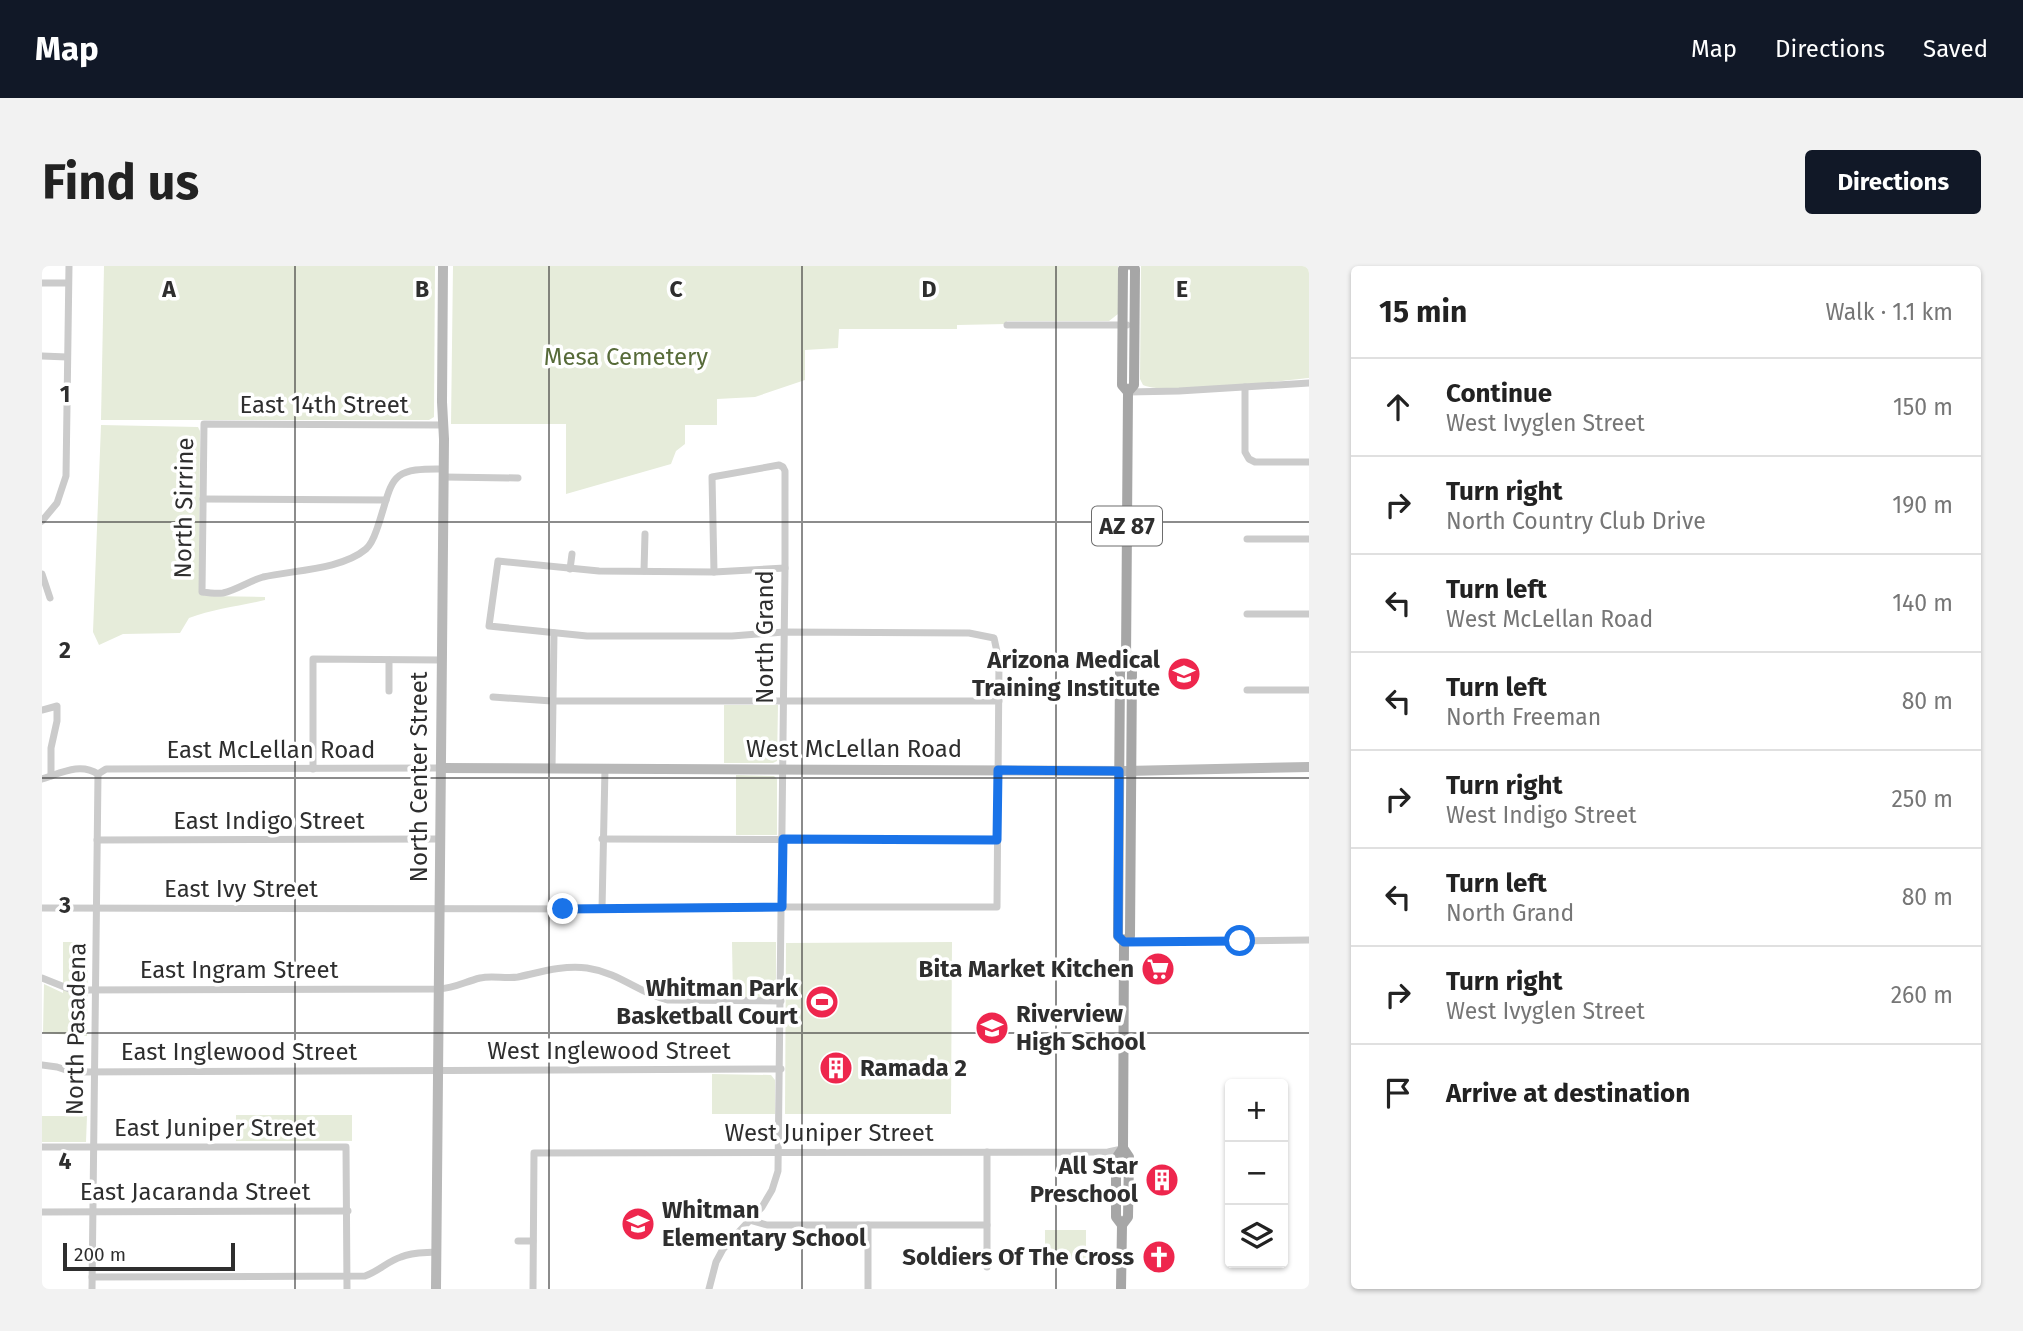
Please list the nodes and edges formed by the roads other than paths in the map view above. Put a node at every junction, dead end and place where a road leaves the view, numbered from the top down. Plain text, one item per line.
1 (69, 266) edge
2 (443, 266) edge
3 (1125, 266) edge
4 (1133, 266) edge
5 (42, 283) edge
6 (68, 283) junction
7 (1007, 325) dead end
8 (1129, 325) junction
9 (42, 356) edge
10 (67, 356) junction
11 (1309, 383) edge
12 (1245, 387) junction
13 (1128, 392) junction
14 (204, 424) joint
15 (443, 425) junction
16 (1309, 462) edge
17 (444, 473) junction
18 (518, 478) dead end
19 (203, 499) junction
20 (386, 500) junction
21 (42, 521) edge
22 (645, 534) dead end
23 (1247, 539) dead end
24 (1309, 539) edge
25 (572, 554) dead end
26 (785, 568) junction
27 (570, 569) junction
28 (645, 572) junction
29 (715, 572) junction
30 (42, 574) edge
31 (50, 598) dead end
32 (1247, 614) dead end
33 (1309, 614) edge
34 (784, 632) junction
35 (554, 633) junction
36 (389, 660) junction
37 (441, 660) junction
38 (1247, 690) dead end
39 (1309, 690) edge
40 (389, 691) dead end
41 (493, 697) dead end
42 (784, 700) junction
43 (552, 701) junction
44 (999, 701) junction
45 (42, 710) edge
46 (1309, 767) edge
47 (441, 768) junction
48 (313, 769) junction
49 (552, 769) junction
50 (605, 769) junction
51 (783, 770) junction
52 (998, 770) junction
53 (1125, 771) junction
54 (100, 773) junction
55 (51, 776) junction
56 (42, 779) edge
57 (440, 839) junction
58 (602, 839) junction
59 (783, 839) junction
60 (97, 840) junction
61 (997, 840) junction
62 (782, 907) junction
63 (42, 908) edge
64 (96, 908) junction
65 (439, 908) junction
66 (602, 909) junction
67 (1309, 940) edge
68 (1124, 942) junction
69 (42, 978) edge
70 (438, 989) junction
71 (95, 990) junction
72 (781, 1001) junction
73 (42, 1065) edge
74 (781, 1069) junction
75 (438, 1071) junction
76 (94, 1072) junction
77 (42, 1147) edge
78 (93, 1147) junction
79 (1123, 1148) junction
80 (987, 1152) junction
81 (780, 1153) junction
82 (348, 1211) junction
83 (42, 1212) edge
84 (93, 1212) junction
85 (749, 1220) junction
86 (868, 1225) junction
87 (987, 1225) junction
88 (517, 1241) dead end
89 (533, 1241) junction
90 (436, 1252) junction
91 (987, 1267) dead end
92 (347, 1276) junction
93 (92, 1277) junction
94 (92, 1289) edge
95 (347, 1289) edge
96 (436, 1289) edge
97 (533, 1289) edge
98 (709, 1289) edge
99 (868, 1289) edge
100 (1121, 1289) edge

1 - 6 street
2 - 15 street, North Center Street
3 - 8 main road, AZ 87
4 - 8 main road, AZ 87
5 - 6 street
6 - 10 street
7 - 8 street
8 - 13 main road, AZ 87
9 - 10 street
10 - 21 street
11 - 12 street
12 - 13 street
12 - 16 street
13 - 53 main road, AZ 87
14 - 15 street, East 14th Street
14 - 19 street, North Sirrine
15 - 17 street, North Center Street
17 - 18 street
17 - 20 street
17 - 37 street, North Center Street
19 - 20 street
19 - 20 street, North Sirrine
22 - 28 street
23 - 24 street
25 - 27 street
26 - 29 street
26 - 29 street, North Grand
26 - 34 street, North Grand
27 - 28 street
27 - 35 street
28 - 29 street
30 - 31 street
32 - 33 street
34 - 35 street
34 - 42 street, North Grand
34 - 44 street
35 - 43 street
36 - 37 street
36 - 40 street
36 - 48 street
37 - 47 street, North Center Street
38 - 39 street
41 - 43 street
42 - 43 street
42 - 44 street
42 - 51 street, North Grand
43 - 49 street
44 - 52 street
45 - 55 street
46 - 53 street, West McLellan Road
47 - 48 street, East McLellan Road
47 - 49 street, West McLellan Road
47 - 57 street, North Center Street
48 - 54 street, East McLellan Road
49 - 50 street, West McLellan Road
50 - 51 street, West McLellan Road
50 - 58 street
51 - 52 street, West McLellan Road
51 - 59 street, North Grand
52 - 53 street, West McLellan Road
52 - 61 street
53 - 68 main road, AZ 87
54 - 55 street, East McLellan Road
54 - 60 street, North Pasadena
55 - 56 street, East McLellan Road
57 - 60 street, East Indigo Street
57 - 65 street, North Center Street
58 - 59 street
58 - 66 street
59 - 61 street
59 - 62 street, North Grand
60 - 64 street, North Pasadena
61 - 62 street, East Ivy Street
62 - 66 street, East Ivy Street
62 - 72 street, North Grand
63 - 64 street, East Ivy Street
64 - 65 street, East Ivy Street
64 - 71 street, North Pasadena
65 - 66 street, East Ivy Street
65 - 70 street, North Center Street
67 - 68 street
68 - 79 main road, AZ 87
69 - 71 street, East Ingram Street
70 - 71 street, East Ingram Street
70 - 72 street, East Ingram Street
70 - 75 street, North Center Street
71 - 76 street, North Pasadena
72 - 74 street, North Grand
73 - 76 street, East Inglewood Street
74 - 75 street, West Inglewood Street
74 - 81 street, North Grand
75 - 76 street, East Inglewood Street
75 - 90 street, North Center Street
76 - 78 street, North Pasadena
77 - 78 street, East Juniper Street
78 - 82 street, East Juniper Street
78 - 84 street, North Pasadena
79 - 80 street, West Juniper Street
79 - 100 main road, AZ 87
80 - 81 street, West Juniper Street
80 - 87 street
81 - 85 street, North Grand
81 - 89 street, West Juniper Street
82 - 84 street, East Jacaranda Street
82 - 92 street
83 - 84 street, East Jacaranda Street
84 - 93 street, North Pasadena
85 - 86 street
85 - 98 street, North Grand
86 - 87 street
86 - 99 street
87 - 91 street
88 - 89 street
89 - 97 street
90 - 92 street
90 - 96 street, North Center Street
92 - 93 street
92 - 95 street
93 - 94 street, North Pasadena

